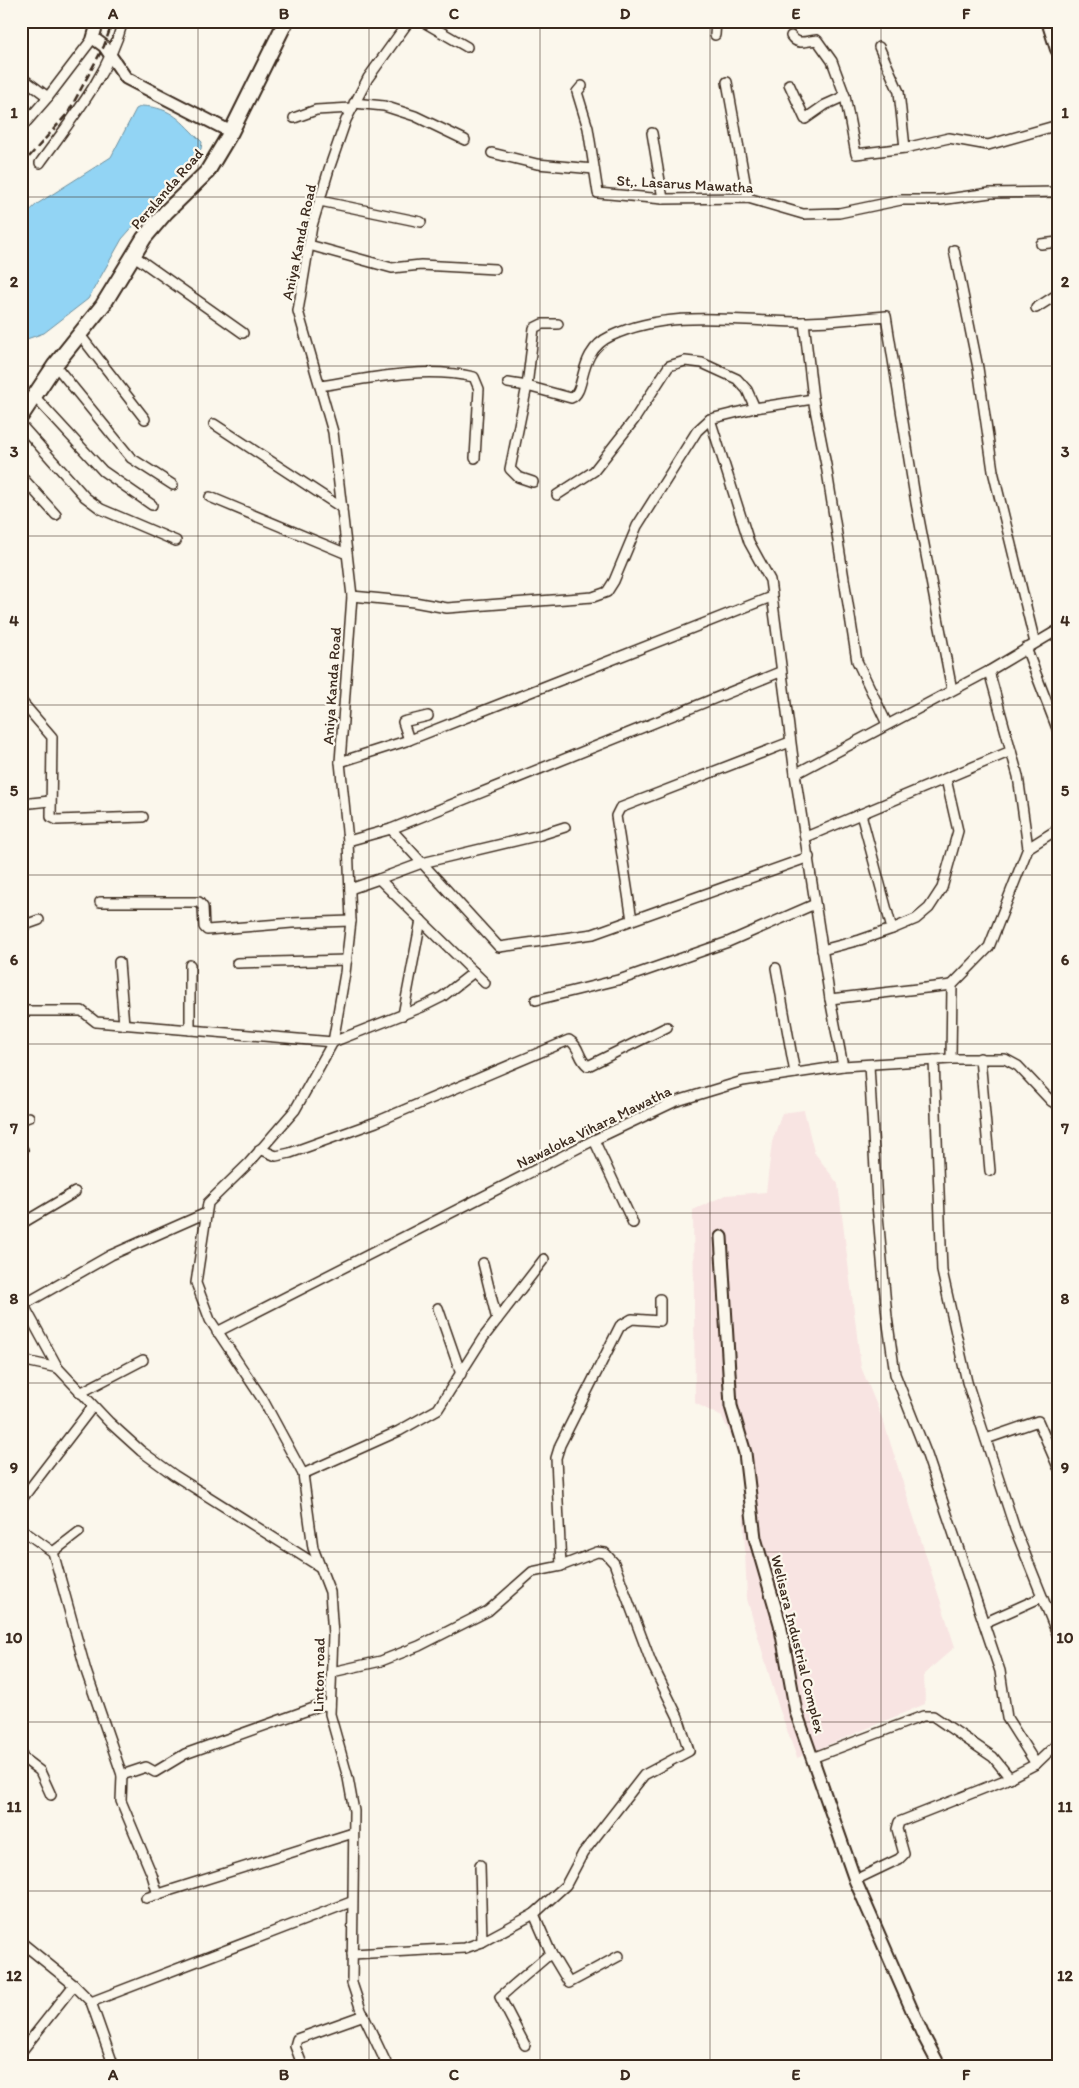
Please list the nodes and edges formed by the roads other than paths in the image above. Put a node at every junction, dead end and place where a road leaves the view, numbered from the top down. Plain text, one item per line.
1 (98, 21) edge
2 (123, 21) edge
3 (286, 21) edge
4 (409, 21) edge
5 (422, 21) edge
6 (716, 21) edge
7 (1049, 21) edge
8 (715, 35) dead end
9 (790, 36) dead end
10 (93, 38) junction
11 (468, 47) dead end
12 (879, 47) dead end
13 (1058, 49) edge
14 (110, 56) junction
15 (21, 77) edge
16 (726, 82) dead end
17 (789, 84) dead end
18 (582, 86) dead end
19 (845, 96) junction
20 (48, 97) junction
21 (353, 106) junction
22 (294, 118) dead end
23 (1058, 125) edge
24 (21, 128) edge
25 (231, 132) junction
26 (652, 133) dead end
27 (465, 140) dead end
28 (904, 148) junction
29 (492, 153) dead end
30 (40, 163) dead end
31 (594, 169) junction
32 (1058, 192) edge
33 (748, 198) junction
34 (663, 199) junction
35 (320, 201) junction
36 (420, 222) dead end
37 (1058, 242) edge
38 (1041, 244) dead end
39 (309, 245) junction
40 (954, 250) dead end
41 (133, 255) junction
42 (495, 268) dead end
43 (1058, 294) edge
44 (1036, 308) dead end
45 (804, 322) junction
46 (558, 324) dead end
47 (243, 334) dead end
48 (80, 335) junction
49 (55, 364) junction
50 (508, 383) dead end
51 (320, 386) junction
52 (526, 386) junction
53 (34, 395) junction
54 (813, 400) junction
55 (755, 408) junction
56 (21, 416) edge
57 (145, 419) dead end
58 (710, 419) junction
59 (214, 424) dead end
60 (21, 425) edge
61 (475, 458) dead end
62 (21, 476) edge
63 (532, 482) dead end
64 (173, 486) dead end
65 (557, 495) dead end
66 (210, 497) dead end
67 (152, 505) dead end
68 (342, 508) junction
69 (56, 515) dead end
70 (176, 541) dead end
71 (347, 554) junction
72 (352, 596) junction
73 (771, 597) junction
74 (1058, 630) edge
75 (1035, 643) junction
76 (1026, 648) junction
77 (989, 671) junction
78 (780, 672) junction
79 (952, 690) junction
80 (21, 701) edge
81 (428, 716) dead end
82 (887, 724) junction
83 (1058, 731) edge
84 (409, 740) junction
85 (790, 742) junction
86 (1011, 751) junction
87 (340, 762) junction
88 (795, 774) junction
89 (946, 779) junction
90 (50, 801) junction
91 (21, 804) edge
92 (861, 814) junction
93 (143, 817) dead end
94 (565, 827) dead end
95 (390, 829) junction
96 (1058, 829) edge
97 (806, 837) junction
98 (348, 841) junction
99 (1028, 848) junction
100 (809, 857) junction
101 (422, 863) junction
102 (379, 879) junction
103 (350, 889) junction
104 (100, 902) dead end
105 (815, 904) junction
106 (39, 920) dead end
107 (421, 920) junction
108 (632, 920) junction
109 (351, 921) junction
110 (21, 926) edge
111 (892, 929) junction
112 (822, 950) junction
113 (347, 960) junction
114 (119, 962) dead end
115 (237, 963) dead end
116 (190, 964) dead end
117 (776, 968) dead end
118 (474, 972) junction
119 (485, 983) dead end
120 (952, 985) junction
121 (830, 999) junction
122 (536, 1000) dead end
123 (21, 1012) edge
124 (403, 1015) junction
125 (124, 1025) junction
126 (667, 1027) dead end
127 (190, 1030) junction
128 (333, 1042) junction
129 (980, 1058) junction
130 (951, 1059) junction
131 (934, 1060) junction
132 (869, 1065) junction
133 (843, 1066) junction
134 (795, 1073) junction
135 (1058, 1105) edge
136 (594, 1140) junction
137 (260, 1149) junction
138 (990, 1171) dead end
139 (75, 1192) dead end
140 (206, 1213) junction
141 (633, 1223) dead end
142 (21, 1224) edge
143 (721, 1236) dead end
144 (544, 1259) dead end
145 (483, 1263) dead end
146 (660, 1299) dead end
147 (22, 1302) edge
148 (438, 1308) dead end
149 (497, 1320) junction
150 (218, 1332) junction
151 (21, 1360) edge
152 (143, 1360) dead end
153 (58, 1368) junction
154 (461, 1374) junction
155 (80, 1393) junction
156 (93, 1406) junction
157 (986, 1439) junction
158 (1058, 1467) edge
159 (303, 1474) junction
160 (21, 1500) edge
161 (21, 1529) edge
162 (79, 1532) dead end
163 (53, 1552) junction
164 (320, 1566) junction
165 (561, 1566) junction
166 (1042, 1597) junction
167 (984, 1623) junction
168 (1058, 1636) edge
169 (332, 1672) junction
170 (330, 1706) junction
171 (1058, 1743) edge
172 (21, 1752) edge
173 (812, 1758) junction
174 (1036, 1764) junction
175 (122, 1775) junction
176 (1010, 1778) junction
177 (51, 1794) dead end
178 (353, 1833) junction
179 (480, 1865) dead end
180 (855, 1880) junction
181 (158, 1895) junction
182 (146, 1898) dead end
183 (351, 1902) junction
184 (534, 1914) junction
185 (21, 1942) edge
186 (482, 1942) junction
187 (551, 1953) junction
188 (352, 1954) junction
189 (619, 1956) dead end
190 (74, 1985) junction
191 (90, 2002) junction
192 (364, 2015) junction
193 (525, 2045) dead end
194 (21, 2052) edge
195 (114, 2067) edge
196 (303, 2067) edge
197 (388, 2067) edge
198 (940, 2067) edge

1 - 10 street
2 - 14 street
3 - 25 main road, Peralanda Road
4 - 21 street, Aniya Kanda Road
5 - 11 street
6 - 8 street
7 - 13 main road
9 - 19 street
10 - 14 street
10 - 20 street
12 - 28 street
14 - 25 street
14 - 30 street
15 - 20 street
16 - 33 street
17 - 19 street
18 - 31 street, St,. Lasarus Mawatha
19 - 28 street
20 - 24 street
21 - 22 street
21 - 27 street
21 - 35 street, Aniya Kanda Road
23 - 28 street
25 - 41 main road, Peralanda Road
26 - 34 street
29 - 31 street
31 - 34 street, St,. Lasarus Mawatha
32 - 33 street, St,. Lasarus Mawatha
33 - 34 street, St,. Lasarus Mawatha
35 - 36 street
35 - 39 street, Aniya Kanda Road
37 - 38 street
39 - 42 street
39 - 51 street, Aniya Kanda Road
40 - 75 street
41 - 47 street
41 - 48 main road, Peralanda Road
43 - 44 street
45 - 52 street
45 - 54 street
45 - 79 street
46 - 52 street
48 - 49 main road, Peralanda Road
48 - 57 street
49 - 53 main road, Peralanda Road
49 - 64 street
50 - 52 street
51 - 61 street
51 - 68 street, Aniya Kanda Road
52 - 63 street
53 - 56 main road, Peralanda Road
53 - 67 street
54 - 55 street
54 - 82 street
55 - 58 street
55 - 65 street
58 - 72 street
58 - 73 street
59 - 68 street
60 - 70 street
62 - 69 street
66 - 71 street
68 - 71 street, Aniya Kanda Road
71 - 72 street, Aniya Kanda Road
72 - 87 street, Aniya Kanda Road
73 - 78 street
73 - 84 street
74 - 75 street
75 - 76 street
76 - 77 street
76 - 83 street
77 - 79 street
77 - 86 street
78 - 85 street
78 - 95 street
79 - 82 street
80 - 90 street
81 - 84 street
82 - 88 street
84 - 87 street
85 - 88 street
85 - 108 street
86 - 89 street
86 - 99 street
87 - 98 street, Aniya Kanda Road
88 - 97 street
89 - 92 street
89 - 111 street
90 - 91 street
90 - 93 street
92 - 97 street
92 - 111 street
94 - 101 street
95 - 98 street
95 - 101 street
96 - 99 street
97 - 100 street
98 - 103 street, Aniya Kanda Road
99 - 120 street
100 - 105 street
100 - 108 street
101 - 102 street
101 - 108 street
102 - 103 street
102 - 107 street
103 - 109 street, Aniya Kanda Road
104 - 109 street
105 - 112 street
105 - 122 street
106 - 110 street
107 - 118 street
107 - 124 street
109 - 113 street, Aniya Kanda Road
111 - 112 street
112 - 121 street
113 - 115 street
113 - 128 street, Aniya Kanda Road
114 - 125 street
116 - 127 street
117 - 134 street
118 - 119 street
118 - 124 street
120 - 121 street
120 - 130 street
121 - 133 street
123 - 125 street
124 - 128 street
125 - 127 street
126 - 137 street
127 - 128 street
128 - 137 street, Aniya Kanda Road
129 - 130 street, Nawaloka Vihara Mawatha
129 - 135 street, Nawaloka Vihara Mawatha
129 - 138 street
130 - 131 street, Nawaloka Vihara Mawatha
131 - 132 street, Nawaloka Vihara Mawatha
131 - 157 street
132 - 133 street, Nawaloka Vihara Mawatha
132 - 167 street
133 - 134 street, Nawaloka Vihara Mawatha
134 - 136 street, Nawaloka Vihara Mawatha
136 - 141 street
136 - 150 street, Nawaloka Vihara Mawatha
137 - 140 street, Aniya Kanda Road
139 - 142 street
140 - 147 street
140 - 150 street, Aniya Kanda Road
143 - 173 street, Welisara Industrial Complex
144 - 149 street
145 - 149 street
146 - 165 street
147 - 153 street
148 - 154 street
149 - 154 street
150 - 159 street, Linton road
151 - 153 street
152 - 155 street
153 - 155 street
154 - 159 street
155 - 156 street
156 - 160 street
156 - 164 street
157 - 158 street
157 - 166 street
159 - 164 street, Linton road
161 - 163 street
162 - 163 street
163 - 175 street
164 - 169 street, Linton road
165 - 169 street
165 - 184 street
166 - 167 street
166 - 168 street
167 - 174 street
169 - 170 street, Linton road
170 - 175 street
170 - 178 street, Linton road
171 - 174 street
172 - 177 street
173 - 176 street
173 - 180 street, Welisara Industrial Complex
174 - 176 street
175 - 181 street
176 - 180 street
178 - 181 street
178 - 183 street, Linton road
179 - 186 street
180 - 198 street, Welisara Industrial Complex
181 - 182 street
183 - 188 street, Linton road
183 - 191 street
184 - 186 street
184 - 187 street
185 - 190 street
186 - 188 street
187 - 189 street
187 - 193 street
188 - 192 street, Linton road
190 - 191 street
190 - 194 street
191 - 195 street
192 - 196 street
192 - 197 street, Linton road

